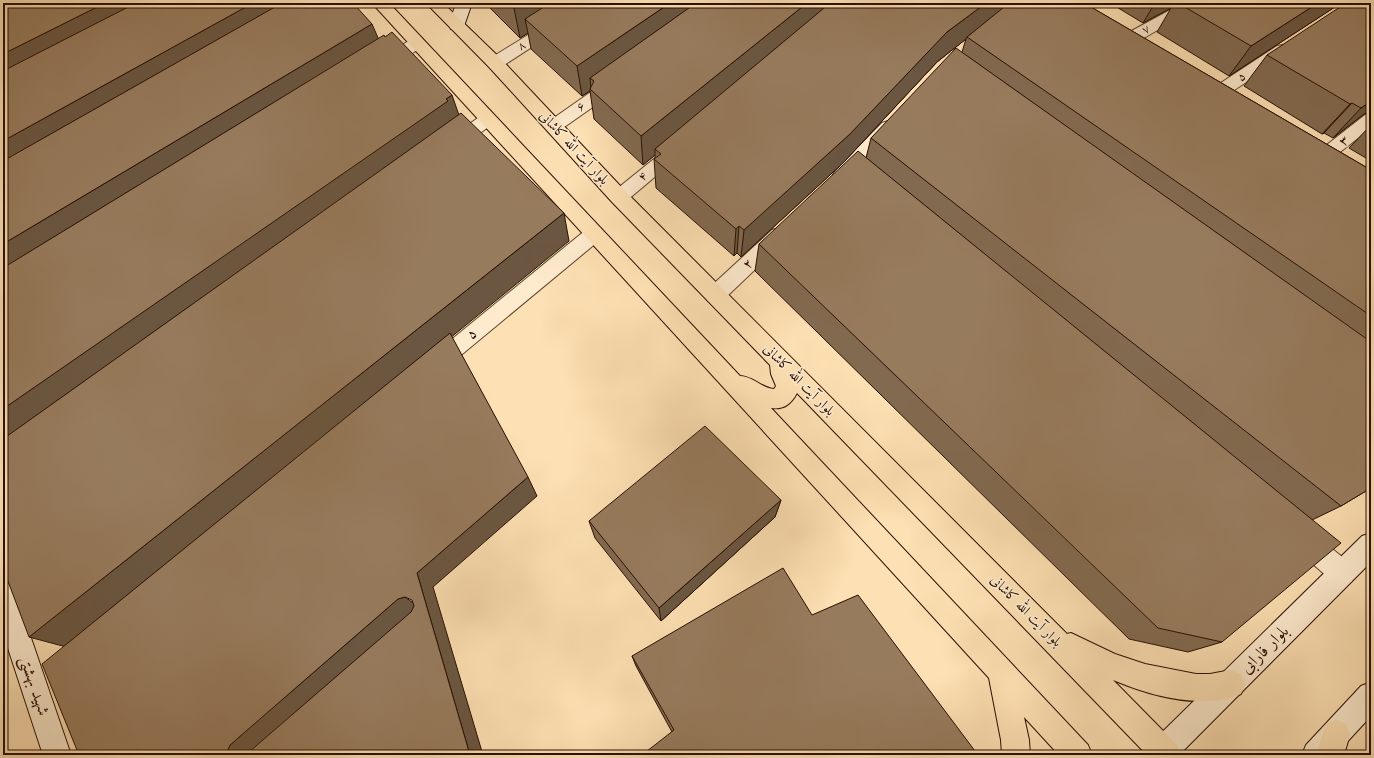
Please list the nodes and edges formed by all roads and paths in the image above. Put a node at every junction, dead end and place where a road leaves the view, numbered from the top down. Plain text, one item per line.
1 (380, 3) edge
2 (434, 3) edge
3 (464, 3) edge
4 (590, 3) edge
5 (1194, 3) edge
6 (457, 25) junction
7 (1295, 42) edge
8 (417, 43) junction
9 (1119, 45) edge
10 (496, 63) junction
11 (370, 72) edge
12 (624, 76) edge
13 (1210, 99) edge
14 (897, 118) edge
15 (488, 119) junction
16 (1371, 120) edge
17 (554, 126) junction
18 (686, 141) edge
19 (436, 157) edge
20 (1316, 162) edge
21 (833, 184) edge
22 (619, 197) junction
23 (788, 226) edge
24 (594, 234) junction
25 (715, 295) junction
26 (779, 361) junction
27 (723, 372) junction
28 (422, 375) edge
29 (1287, 528) edge
30 (1371, 545) edge
31 (1342, 573) junction
32 (3, 594) edge
33 (1047, 633) junction
34 (1002, 673) junction
35 (1231, 684) junction
36 (1371, 696) edge
37 (1333, 744) edge
38 (1163, 754) edge
39 (57, 755) edge
40 (1016, 755) edge
41 (1078, 755) edge
42 (1316, 755) edge

1 - 8 main road
2 - 6 main road, بلوار آیت الله کاشانی
3 - 6 main road
4 - 10 street, ۸
5 - 9 street, ۷
6 - 10 main road, بلوار آیت الله کاشانی
7 - 13 street, ۵
8 - 11 street
8 - 15 main road
10 - 17 main road, بلوار آیت الله کاشانی
12 - 17 street, ۶
14 - 21 street
15 - 19 street
15 - 24 main road
16 - 20 street, ۳
17 - 22 main road, بلوار آیت الله کاشانی
18 - 22 street, ۴
22 - 25 main road, بلوار آیت الله کاشانی
23 - 25 street, ۲
24 - 27 main road
24 - 28 street, ۵
25 - 26 main road, بلوار آیت الله کاشانی
26 - 27 main road
26 - 33 main road, بلوار آیت الله کاشانی
27 - 34 main road
29 - 31 street
30 - 31 main road, بلوار فارابی
31 - 35 main road, بلوار فارابی
32 - 39 main road, شهید بهشتی
33 - 35 main road
33 - 38 main road, بلوار آیت الله کاشانی
34 - 40 main road
34 - 41 main road
35 - 38 main road, بلوار فارابی
36 - 37 main road
37 - 42 main road

